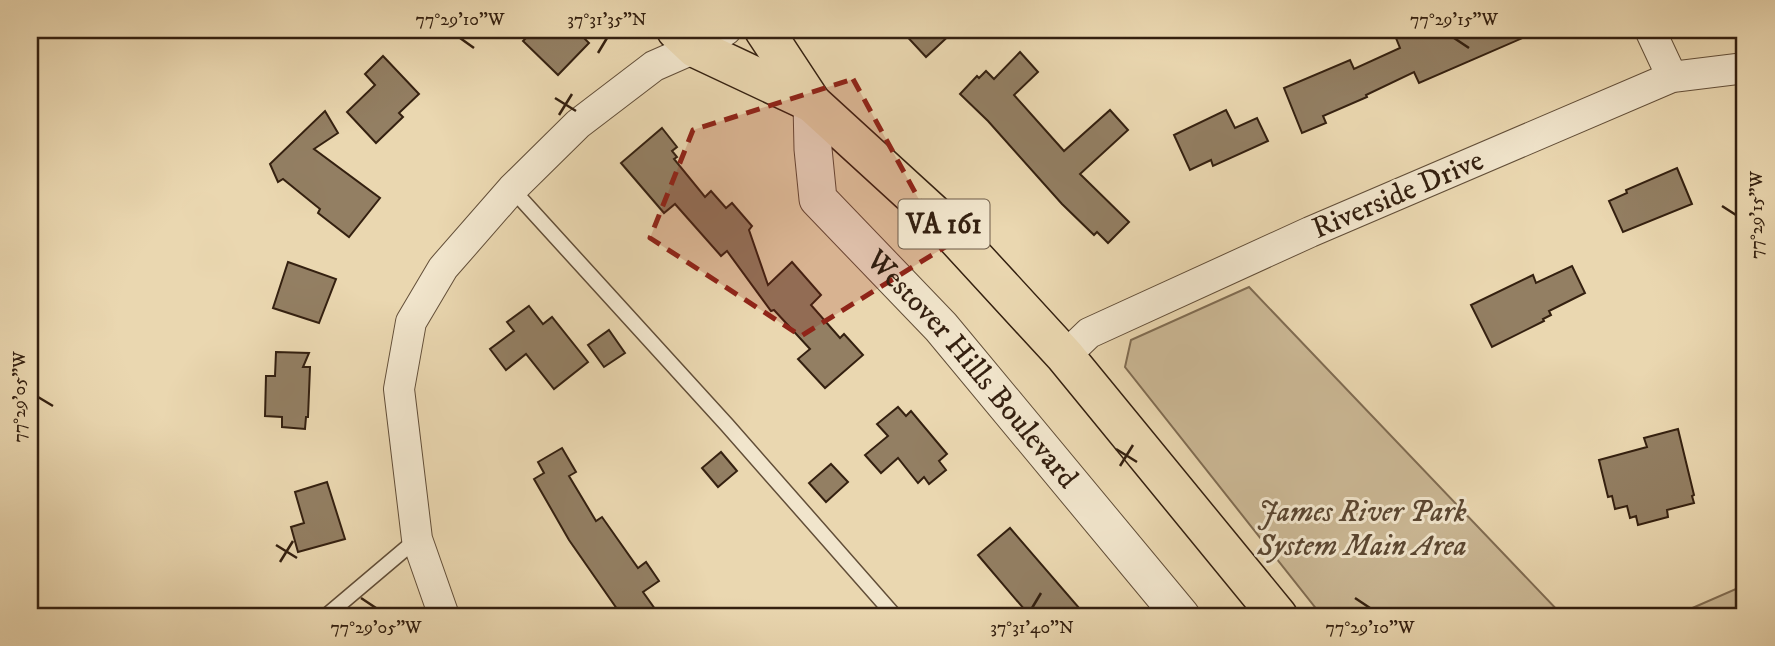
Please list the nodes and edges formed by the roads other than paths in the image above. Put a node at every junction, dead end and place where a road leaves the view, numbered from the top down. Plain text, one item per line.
1 (764, 30) edge
2 (1650, 30) edge
3 (699, 36) edge
4 (1745, 68) edge
5 (1672, 77) junction
6 (812, 103) junction
7 (512, 189) junction
8 (1065, 356) junction
9 (417, 539) junction
10 (326, 616) edge
11 (443, 616) edge
12 (895, 616) edge
13 (1181, 616) edge
14 (1278, 616) edge

1 - 6 main road, VA 161
2 - 5 street
3 - 6 main road, VA 161
3 - 7 street
4 - 5 street, Riverside Drive
5 - 8 street, Riverside Drive
6 - 8 main road, VA 161
6 - 13 street, Westover Hills Boulevard
7 - 9 street
7 - 12 lane
8 - 14 main road, VA 161
9 - 10 lane
9 - 11 street

